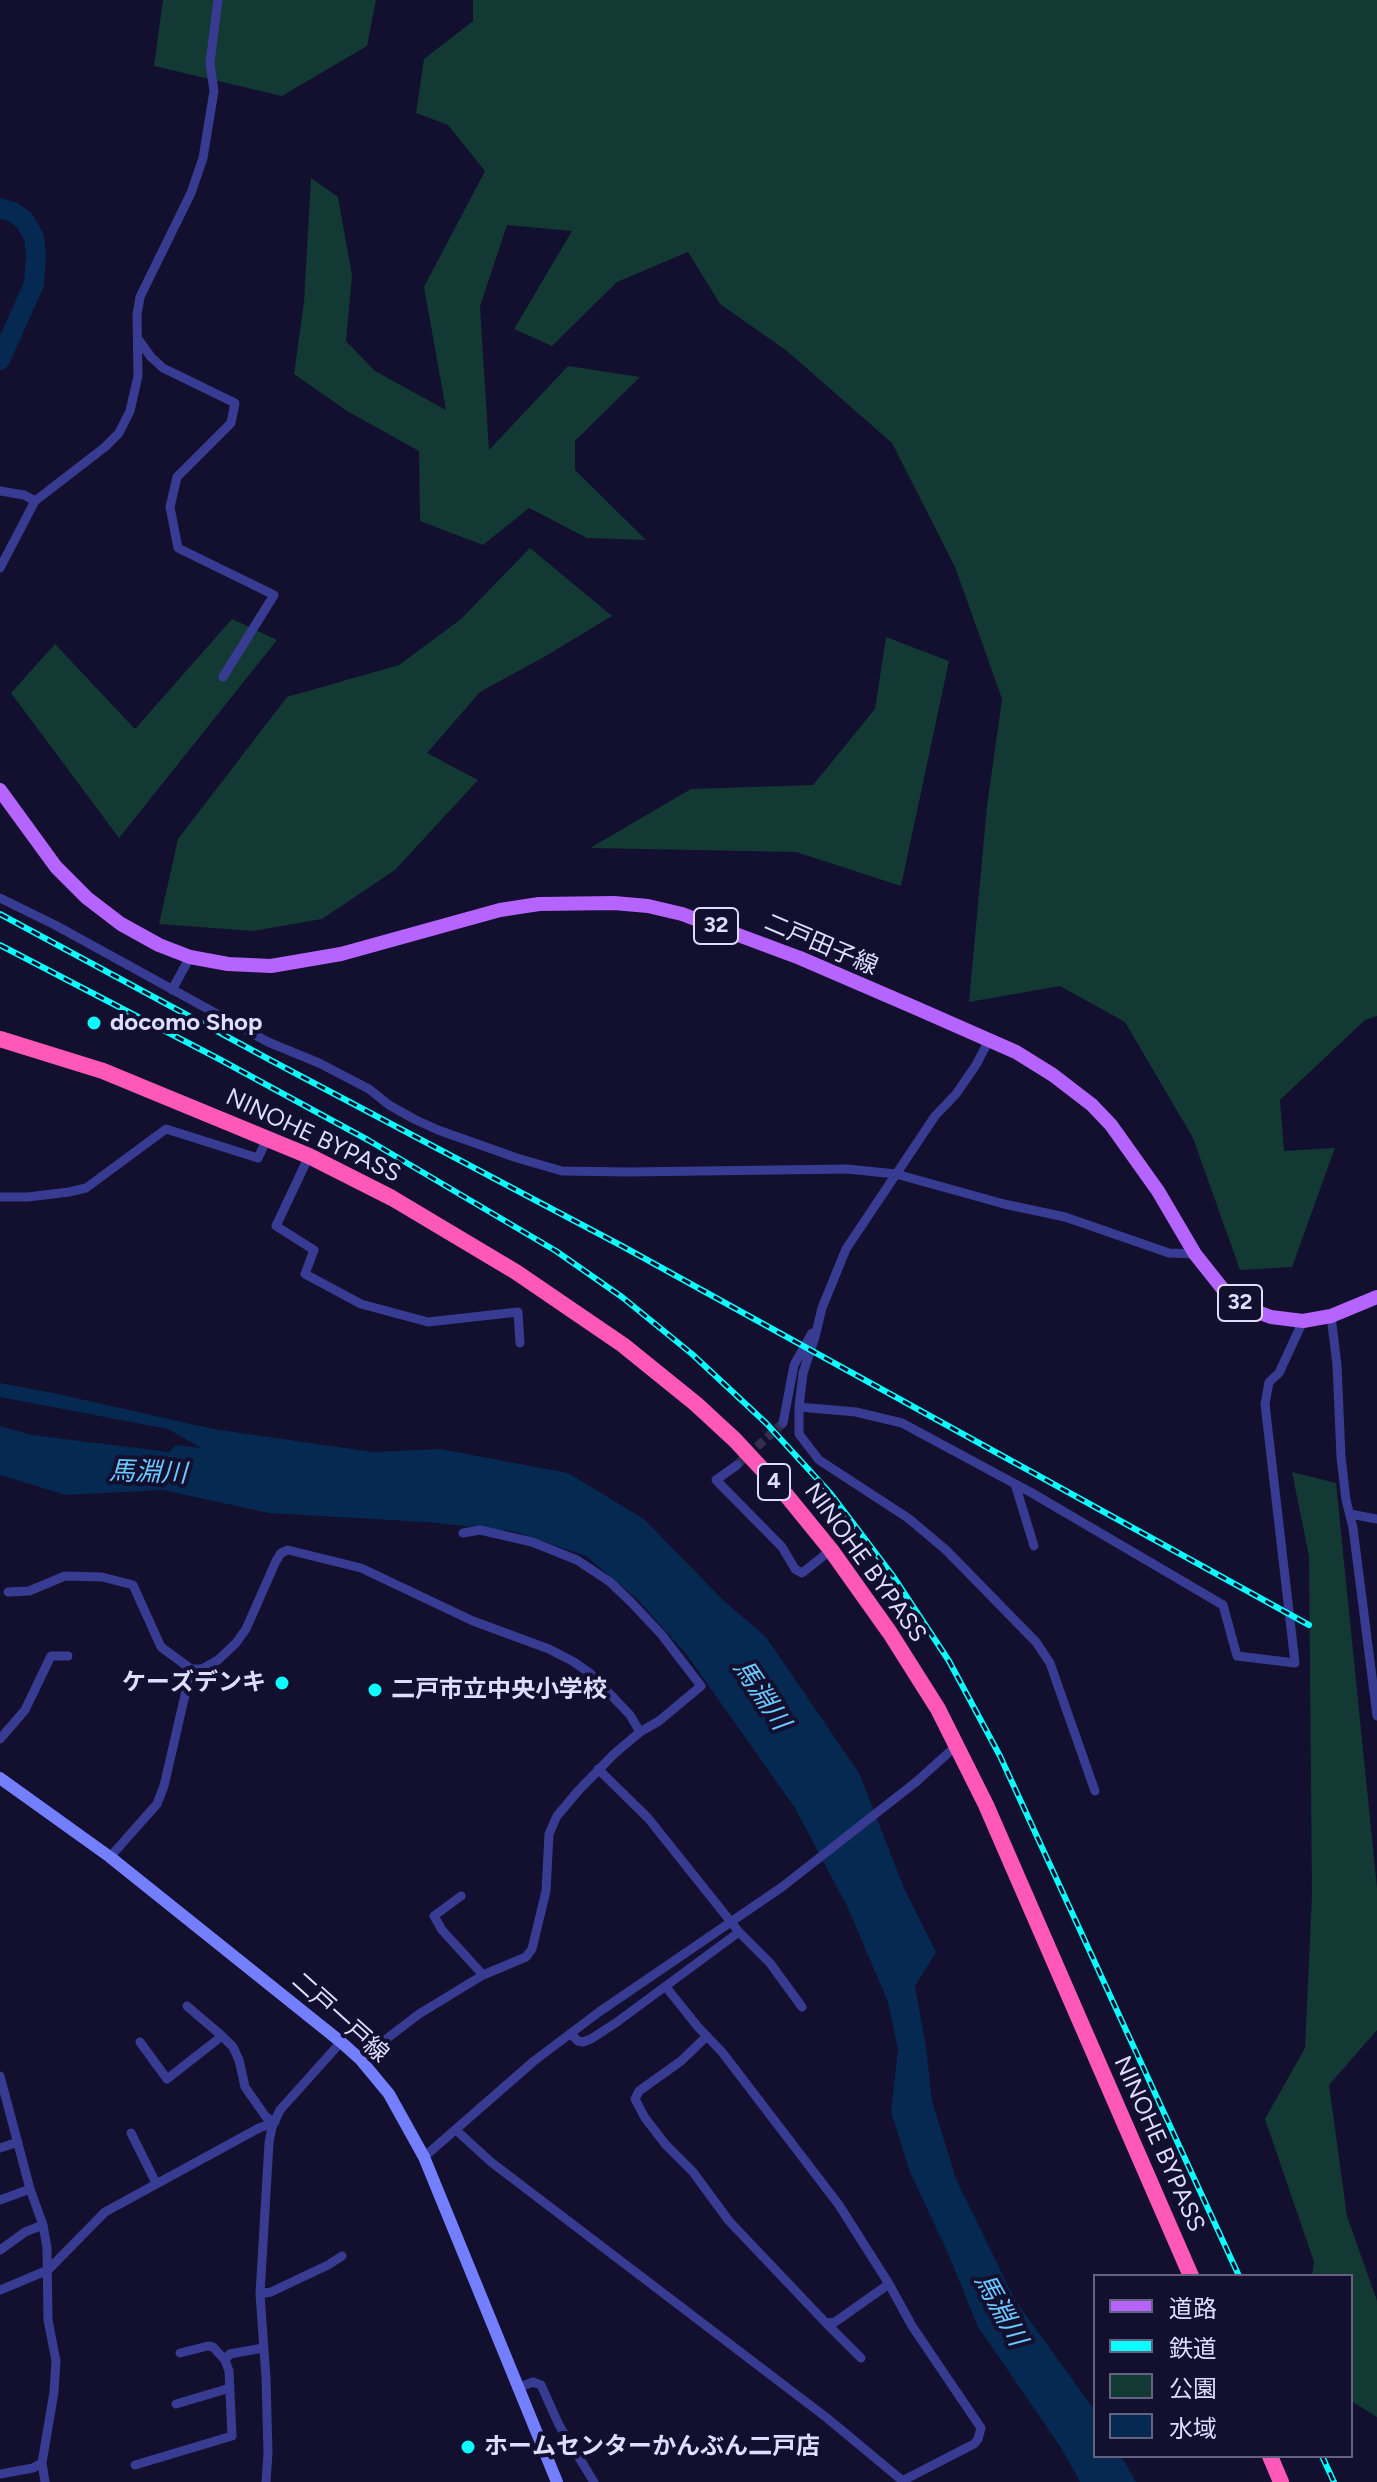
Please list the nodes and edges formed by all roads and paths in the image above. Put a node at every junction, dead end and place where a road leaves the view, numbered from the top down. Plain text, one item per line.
1 (218, 0) edge
2 (138, 339) junction
3 (0, 491) edge
4 (35, 501) junction
5 (0, 568) edge
6 (223, 677) dead end
7 (0, 790) edge
8 (0, 898) edge
9 (190, 957) junction
10 (172, 990) junction
11 (0, 1039) edge
12 (989, 1040) junction
13 (267, 1139) junction
14 (309, 1156) junction
15 (896, 1174) junction
16 (0, 1197) edge
17 (1195, 1254) junction
18 (1377, 1297) edge
19 (1331, 1316) junction
20 (1303, 1321) junction
21 (817, 1323) junction
22 (520, 1343) dead end
23 (799, 1407) junction
24 (783, 1423) tunnel mouth
25 (737, 1465) tunnel mouth
26 (1015, 1484) junction
27 (1350, 1514) junction
28 (1377, 1519) edge
29 (463, 1533) dead end
30 (1034, 1546) dead end
31 (831, 1550) junction
32 (8, 1592) dead end
33 (68, 1656) dead end
34 (191, 1669) junction
35 (1377, 1716) edge
36 (640, 1732) junction
37 (0, 1739) edge
38 (956, 1746) junction
39 (598, 1769) junction
40 (0, 1778) edge
41 (1095, 1791) dead end
42 (110, 1857) junction
43 (461, 1896) dead end
44 (739, 1932) junction
45 (483, 1975) junction
46 (666, 1987) junction
47 (187, 2006) dead end
48 (802, 2007) dead end
49 (571, 2034) junction
50 (222, 2036) junction
51 (707, 2036) junction
52 (140, 2042) dead end
53 (341, 2042) junction
54 (360, 2059) junction
55 (0, 2076) edge
56 (275, 2122) junction
57 (456, 2130) junction
58 (131, 2133) dead end
59 (18, 2142) junction
60 (0, 2148) edge
61 (424, 2157) junction
62 (156, 2183) junction
63 (30, 2189) junction
64 (0, 2200) edge
65 (43, 2225) junction
66 (0, 2250) edge
67 (342, 2256) dead end
68 (48, 2270) junction
69 (1190, 2274) edge
70 (889, 2284) junction
71 (0, 2290) edge
72 (260, 2294) junction
73 (826, 2323) junction
74 (263, 2348) junction
75 (180, 2353) dead end
76 (861, 2358) dead end
77 (225, 2360) junction
78 (230, 2388) junction
79 (517, 2388) junction
80 (176, 2404) dead end
81 (1271, 2458) edge
82 (42, 2463) junction
83 (135, 2465) dead end
84 (0, 2474) edge
85 (903, 2481) edge
86 (45, 2482) edge
87 (266, 2482) edge
88 (557, 2482) edge
89 (594, 2482) edge
90 (1281, 2482) edge

1 - 2 street
2 - 4 street
2 - 6 street
3 - 4 street
4 - 5 street
7 - 9 main road, 二戸田子線 / 32
8 - 10 street
9 - 10 street
9 - 12 main road, 二戸田子線 / 32
10 - 15 street
11 - 13 highway, NINOHE BYPASS / 4
12 - 15 street
12 - 17 main road, 二戸田子線 / 32
13 - 14 highway, NINOHE BYPASS / 4
13 - 16 street
14 - 22 street
14 - 31 highway, NINOHE BYPASS / 4
15 - 17 street
15 - 21 street
17 - 20 main road, 二戸田子線 / 32
18 - 19 main road, 二戸田子線 / 32
19 - 20 main road, 二戸田子線 / 32
19 - 27 street
20 - 26 street
21 - 23 street
21 - 24 street
23 - 26 street
23 - 41 street
25 - 31 street
26 - 30 street
27 - 28 street
27 - 35 street
29 - 36 street
31 - 38 highway, NINOHE BYPASS / 4
32 - 34 street
33 - 37 street
34 - 36 street
34 - 42 street
36 - 39 street
38 - 49 street, bridge
38 - 69 highway, NINOHE BYPASS / 4
39 - 44 street
39 - 45 street
40 - 42 main road, 二戸一戸線
42 - 53 main road, 二戸一戸線
43 - 45 street
44 - 46 street
44 - 48 street
45 - 54 street
46 - 49 street
46 - 51 street
47 - 50 street
49 - 57 street
50 - 52 street
50 - 56 street
51 - 70 street
51 - 73 street
53 - 54 main road, 二戸一戸線
53 - 56 street
54 - 61 main road, 二戸一戸線
55 - 59 street
56 - 62 street
56 - 72 street
57 - 61 street
57 - 85 street
58 - 62 street
59 - 60 street
59 - 63 street
61 - 79 main road, 二戸一戸線
62 - 68 street
63 - 64 street
63 - 65 street
65 - 66 street
65 - 68 street
67 - 72 street
68 - 71 street
68 - 82 street
70 - 73 street
70 - 85 street
72 - 74 street
73 - 76 street
74 - 77 street
74 - 87 street
75 - 77 street
77 - 78 street
78 - 80 street
78 - 83 street
79 - 88 main road, 二戸一戸線
79 - 89 street
81 - 90 highway
82 - 84 street
82 - 86 street

